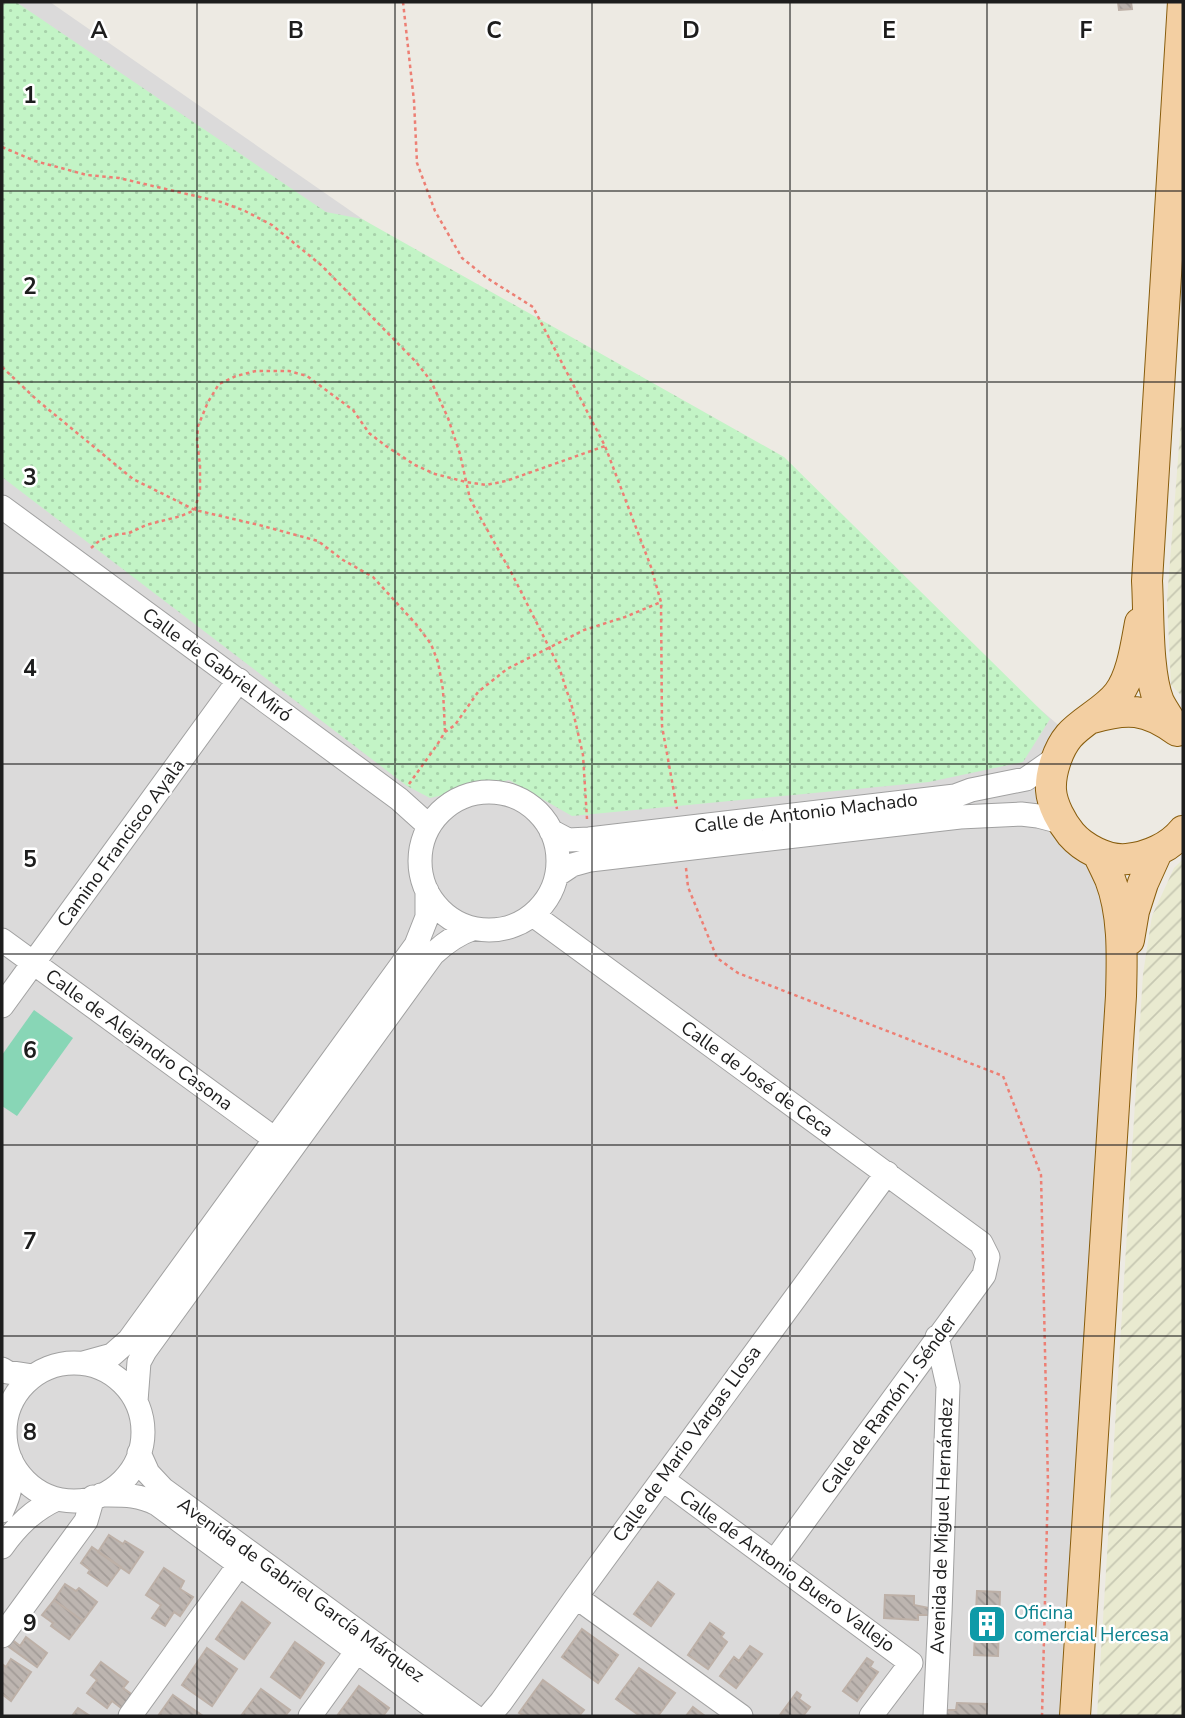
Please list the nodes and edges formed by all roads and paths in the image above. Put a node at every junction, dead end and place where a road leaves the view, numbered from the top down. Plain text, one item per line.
1 (403, 2) edge
2 (1182, 2) edge
3 (2, 147) edge
4 (2, 367) edge
5 (604, 446) junction
6 (466, 482) junction
7 (2, 508) edge
8 (195, 510) junction
9 (86, 553) dead end
10 (1147, 581) junction
11 (661, 602) junction
12 (550, 646) junction
13 (239, 680) junction
14 (1092, 718) junction
15 (445, 732) junction
16 (1180, 735) edge
17 (1056, 758) junction
18 (399, 799) junction
19 (1061, 822) junction
20 (429, 826) junction
21 (680, 828) junction
22 (551, 831) junction
23 (1183, 831) edge
24 (589, 839) junction
25 (1157, 852) junction
26 (1098, 854) junction
27 (557, 875) junction
28 (426, 891) junction
29 (533, 915) junction
30 (472, 929) junction
31 (2, 940) edge
32 (33, 963) junction
33 (1121, 996) junction
34 (2, 1006) edge
35 (275, 1139) junction
36 (887, 1173) junction
37 (981, 1243) joint
38 (937, 1337) junction
39 (83, 1363) junction
40 (2, 1369) edge
41 (33, 1376) junction
42 (136, 1401) junction
43 (3, 1414) edge
44 (139, 1453) junction
45 (11, 1460) junction
46 (662, 1479) junction
47 (97, 1496) junction
48 (57, 1499) junction
49 (2, 1511) edge
50 (2, 1548) edge
51 (774, 1562) junction
52 (239, 1565) junction
53 (576, 1597) junction
54 (2, 1636) edge
55 (357, 1651) junction
56 (936, 1662) junction
57 (911, 1663) junction
58 (130, 1716) edge
59 (310, 1716) edge
60 (445, 1716) edge
61 (474, 1716) edge
62 (489, 1716) edge
63 (741, 1716) edge
64 (871, 1716) edge
65 (934, 1716) edge
66 (1075, 1716) edge

1 - 5 path
2 - 10 main road
3 - 6 path
4 - 8 path
5 - 6 path
5 - 11 path
6 - 8 path
6 - 12 path
7 - 13 street, Calle de Gabriel Miró
8 - 9 path
8 - 15 path
10 - 14 main road
10 - 16 main road
11 - 12 path
11 - 21 path
12 - 15 path
12 - 24 path
13 - 18 street, Calle de Gabriel Miró
13 - 32 street, Camino Francisco Ayala
14 - 16 main road
14 - 17 main road
15 - 18 path
17 - 19 main road
17 - 21 street, Calle de Antonio Machado
18 - 20 street, Calle de Gabriel Miró
19 - 26 main road
19 - 27 street, Calle de Antonio Machado
20 - 22 street
20 - 28 street
21 - 24 street, Calle de Antonio Machado
22 - 24 street, Calle de Antonio Machado
22 - 27 street
23 - 25 main road
25 - 26 main road
25 - 33 main road
26 - 33 main road
27 - 29 street
28 - 30 street
28 - 35 street
29 - 30 street
29 - 36 street, Calle de José de Ceca
30 - 42 street
31 - 32 street, Calle de Alejandro Casona
32 - 34 street, Camino Francisco Ayala
32 - 35 street, Calle de Alejandro Casona
33 - 66 main road
35 - 39 street
36 - 37 street, Calle de José de Ceca
36 - 46 street, Calle de Mario Vargas Llosa
37 - 38 street, Calle de Ramón J. Sénder
38 - 51 street, Calle de Ramón J. Sénder
38 - 56 street, Avenida de Miguel Hernández
39 - 41 street
39 - 42 street
40 - 41 street
41 - 43 street
42 - 44 street
43 - 45 street
44 - 47 street
44 - 61 street, Avenida de Gabriel García Márquez
45 - 48 street
45 - 49 street
46 - 51 street, Calle de Antonio Buero Vallejo
46 - 53 street, Calle de Mario Vargas Llosa
47 - 48 street
47 - 52 street, Avenida de Gabriel García Márquez
47 - 54 street
48 - 50 street
51 - 57 street, Calle de Antonio Buero Vallejo
52 - 55 street, Avenida de Gabriel García Márquez
52 - 58 street
53 - 62 street, Calle de Mario Vargas Llosa
53 - 63 street
55 - 59 street
55 - 60 street, Avenida de Gabriel García Márquez
56 - 57 street
56 - 65 street, Avenida de Miguel Hernández
57 - 64 street

